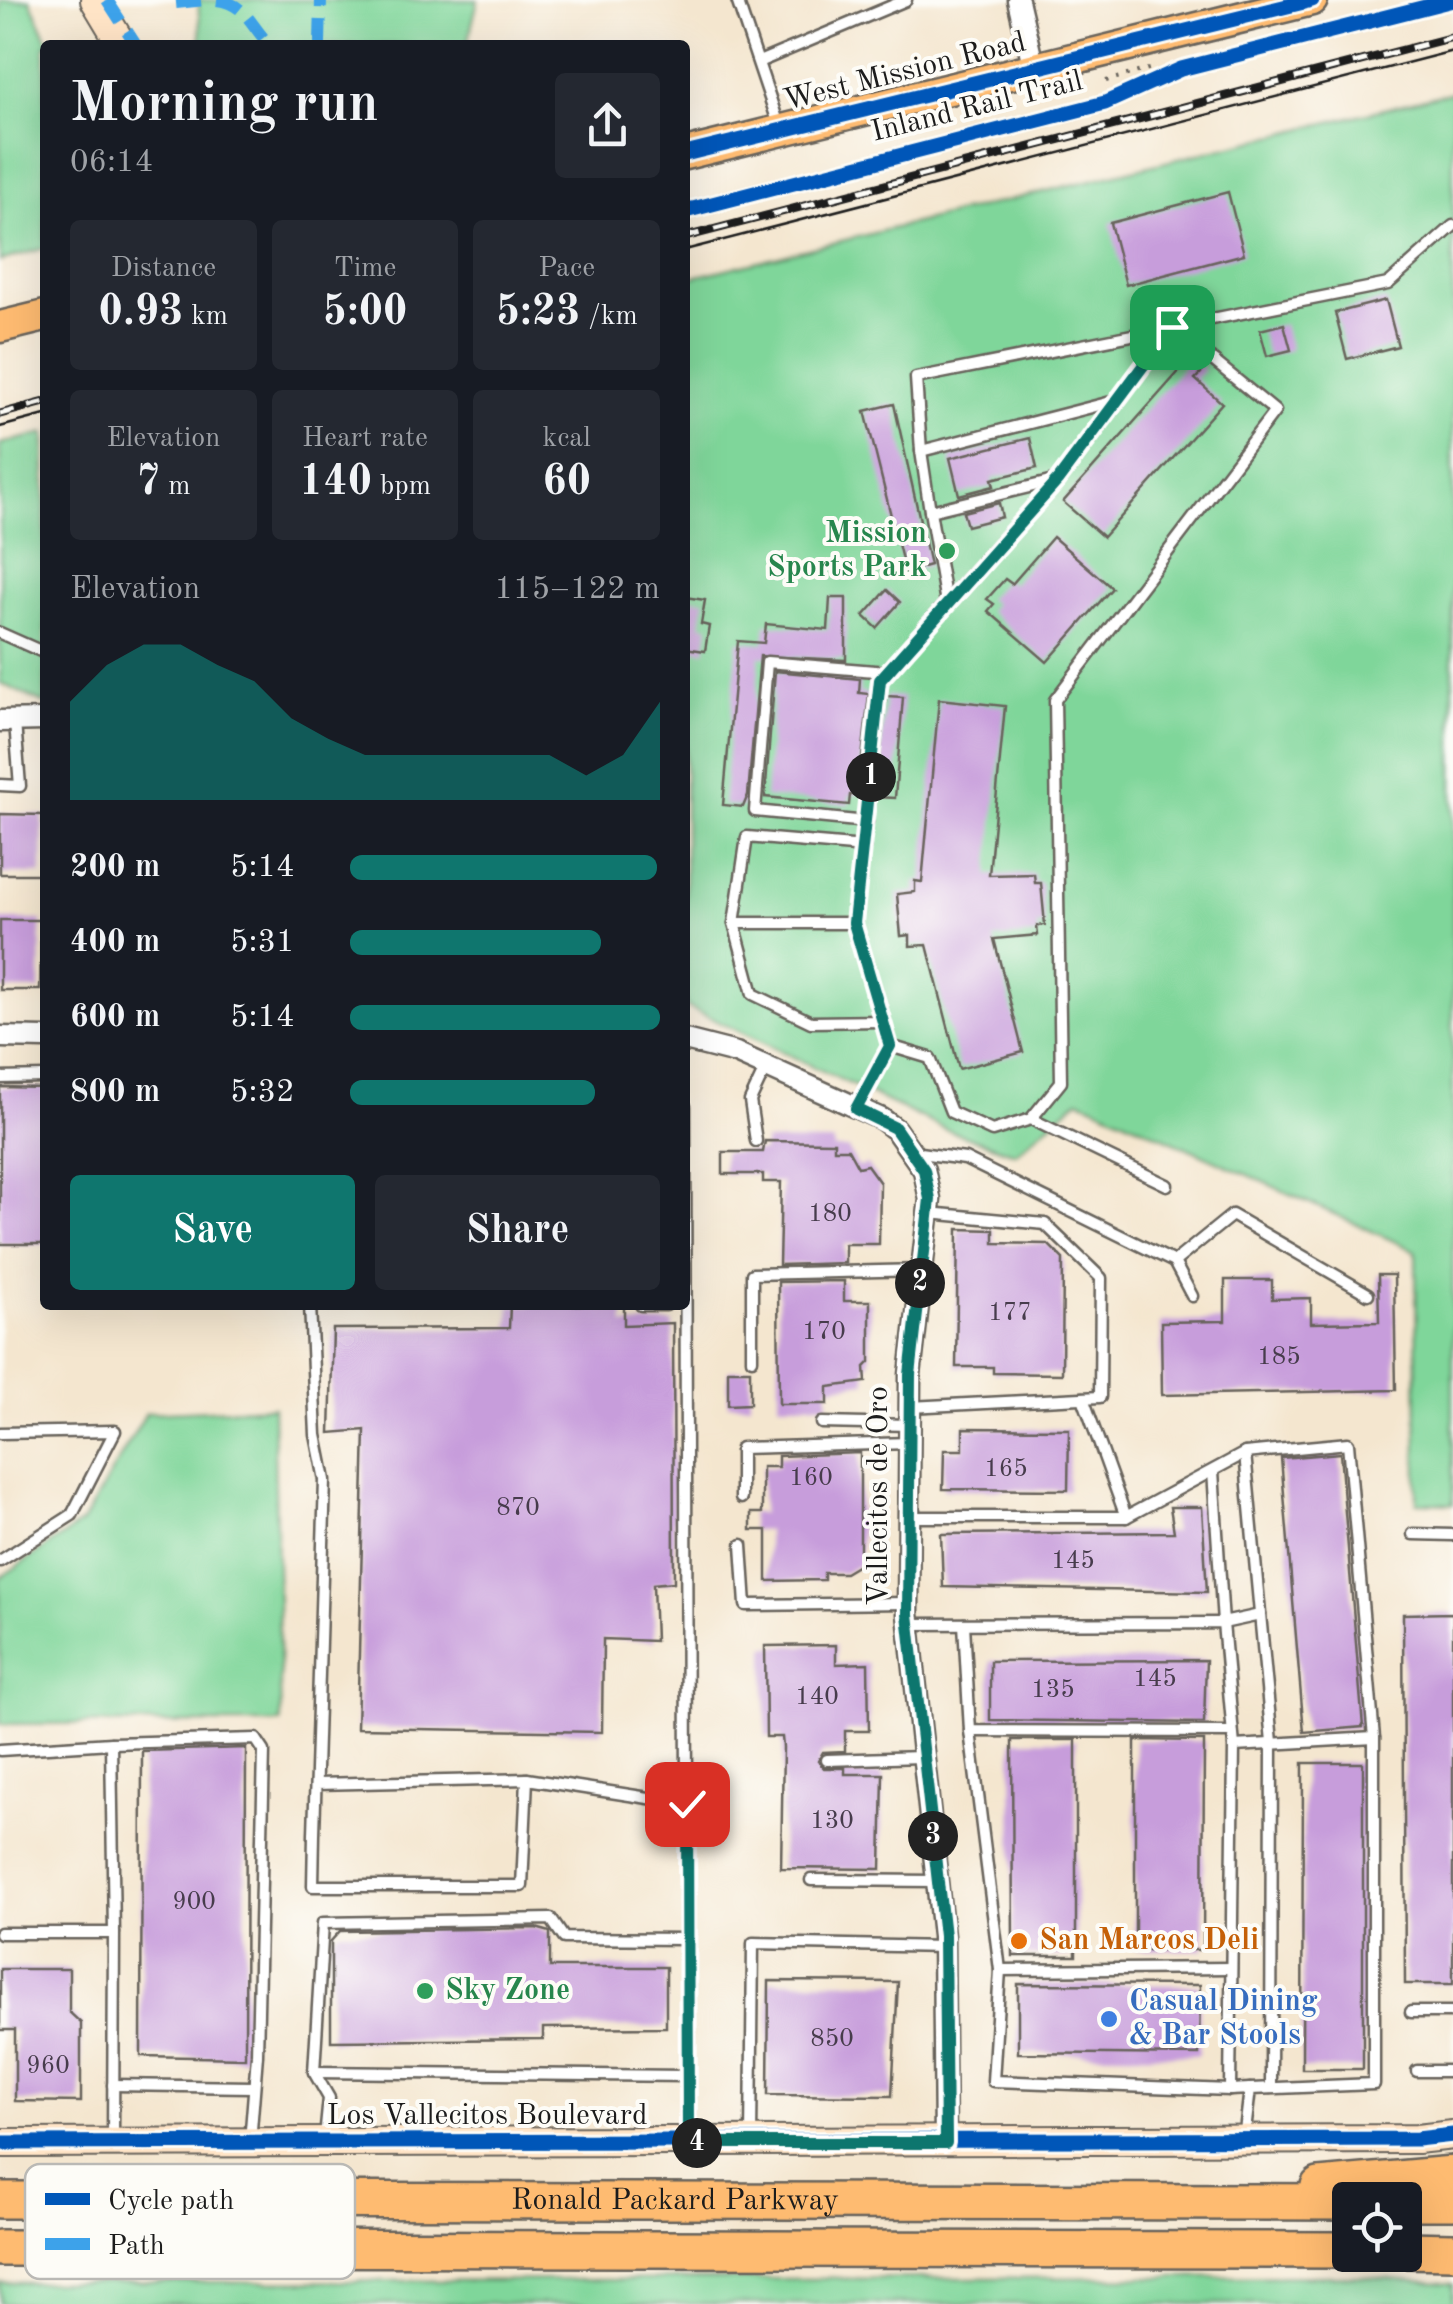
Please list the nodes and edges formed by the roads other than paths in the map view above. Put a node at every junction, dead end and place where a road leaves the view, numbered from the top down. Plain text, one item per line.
1 (95, 0) edge
2 (737, 0) edge
3 (906, 0) edge
4 (1018, 0) edge
5 (1312, 0) edge
6 (119, 40) edge
7 (761, 61) junction
8 (1034, 69) junction
9 (780, 131) junction
10 (690, 153) edge
11 (1453, 226) edge
12 (40, 317) edge
13 (1172, 327) junction
14 (0, 328) edge
15 (1118, 400) junction
16 (921, 451) junction
17 (1058, 480) junction
18 (930, 511) junction
19 (946, 603) junction
20 (0, 633) edge
21 (40, 651) edge
22 (887, 672) junction
23 (40, 720) edge
24 (8, 721) edge
25 (0, 785) edge
26 (867, 822) junction
27 (864, 847) junction
28 (854, 923) junction
29 (734, 924) junction
30 (883, 1022) junction
31 (0, 1038) edge
32 (40, 1038) edge
33 (690, 1041) edge
34 (890, 1046) junction
35 (766, 1066) junction
36 (40, 1077) edge
37 (0, 1078) edge
38 (862, 1112) junction
39 (1031, 1119) junction
40 (756, 1142) dead end
41 (911, 1152) junction
42 (1167, 1185) dead end
43 (928, 1214) junction
44 (1174, 1262) junction
45 (922, 1270) junction
46 (1368, 1294) dead end
47 (1192, 1296) dead end
48 (310, 1310) edge
49 (687, 1310) edge
50 (752, 1359) dead end
51 (1083, 1398) junction
52 (822, 1423) dead end
53 (909, 1425) junction
54 (0, 1433) edge
55 (1245, 1454) junction
56 (1212, 1471) junction
57 (741, 1498) dead end
58 (908, 1517) junction
59 (1126, 1517) junction
60 (1413, 1534) dead end
61 (1453, 1535) edge
62 (742, 1545) dead end
63 (0, 1561) edge
64 (908, 1613) junction
65 (1260, 1616) junction
66 (1222, 1623) junction
67 (964, 1624) junction
68 (970, 1731) junction
69 (1232, 1732) junction
70 (1374, 1738) junction
71 (112, 1742) junction
72 (1272, 1742) junction
73 (1234, 1746) junction
74 (0, 1750) edge
75 (922, 1757) junction
76 (827, 1760) dead end
77 (527, 1779) junction
78 (316, 1784) junction
79 (687, 1804) junction
80 (810, 1880) dead end
81 (938, 1881) junction
82 (114, 1932) junction
83 (0, 1933) edge
84 (685, 1939) junction
85 (944, 1947) junction
86 (1231, 1968) junction
87 (1000, 1970) junction
88 (1411, 2012) dead end
89 (1453, 2012) edge
90 (1417, 2071) dead end
91 (1453, 2071) edge
92 (314, 2072) junction
93 (687, 2076) junction
94 (113, 2084) junction
95 (252, 2087) junction
96 (1271, 2088) junction
97 (1250, 2089) junction
98 (1230, 2090) junction
99 (1453, 2135) edge
100 (1244, 2140) junction
101 (0, 2143) edge
102 (112, 2143) junction
103 (250, 2143) junction
104 (324, 2143) junction
105 (688, 2143) junction
106 (751, 2143) junction
107 (946, 2143) junction
108 (1453, 2174) edge
109 (0, 2200) edge
110 (25, 2200) edge
111 (355, 2201) edge
112 (1332, 2202) edge
113 (1422, 2202) edge
114 (1453, 2202) edge
115 (1118, 2203) junction
116 (0, 2248) edge
117 (25, 2248) edge
118 (355, 2249) edge
119 (1332, 2250) edge

1 - 6 street
2 - 7 lane
3 - 7 lane
4 - 8 street
5 - 8 main road, West Mission Road
7 - 9 lane
8 - 9 main road, West Mission Road
9 - 10 main road, West Mission Road
11 - 13 lane
12 - 14 main road
13 - 15 lane
13 - 16 lane
13 - 39 lane
15 - 16 lane
15 - 17 lane
16 - 18 lane
17 - 18 lane
17 - 19 lane
18 - 19 lane
19 - 22 lane
20 - 21 lane
22 - 26 lane
22 - 26 lane
23 - 24 street
24 - 25 lane
26 - 27 lane
27 - 28 lane
27 - 29 lane
28 - 29 lane
28 - 30 lane
29 - 30 lane
30 - 34 lane
31 - 32 street
33 - 35 street, Vallecitos de Oro
34 - 38 lane
34 - 39 lane
35 - 38 street, Vallecitos de Oro
35 - 40 lane
36 - 37 lane
38 - 41 street, Vallecitos de Oro
39 - 42 lane
41 - 43 street, Vallecitos de Oro
41 - 44 lane
43 - 45 street, Vallecitos de Oro
43 - 51 lane
44 - 46 lane
44 - 47 lane
45 - 50 lane
45 - 53 street, Vallecitos de Oro
48 - 78 lane
49 - 79 lane
51 - 53 lane
51 - 59 lane
52 - 53 lane
53 - 57 lane
53 - 58 street, Vallecitos de Oro
54 - 63 lane
55 - 56 lane
55 - 65 lane
55 - 70 lane
56 - 59 lane
56 - 66 lane
58 - 59 lane
58 - 64 street, Vallecitos de Oro
60 - 61 lane
62 - 64 lane
64 - 67 lane
64 - 75 street, Vallecitos de Oro
65 - 66 lane
65 - 72 lane
66 - 67 lane
66 - 69 lane
67 - 68 lane
68 - 69 lane
68 - 87 lane
69 - 73 lane
70 - 72 lane
70 - 96 lane
71 - 74 lane
71 - 82 lane
71 - 95 lane
72 - 73 lane
72 - 96 lane
73 - 86 lane
75 - 76 lane
75 - 81 street, Vallecitos de Oro
77 - 78 lane
77 - 78 lane
77 - 79 lane
79 - 84 lane
80 - 81 lane
81 - 85 street, Vallecitos de Oro
82 - 83 lane
82 - 94 lane
84 - 92 lane
84 - 93 lane
85 - 106 lane
85 - 107 street, Vallecitos de Oro
86 - 87 lane
86 - 98 lane
87 - 98 lane
88 - 89 lane
90 - 91 lane
92 - 93 lane
92 - 104 lane
93 - 105 lane
94 - 95 lane
94 - 102 lane
95 - 103 lane
96 - 97 lane
97 - 98 lane
97 - 100 lane
99 - 100 street, Los Vallecitos Boulevard
100 - 107 street, Los Vallecitos Boulevard
101 - 102 street, Los Vallecitos Boulevard
102 - 103 street, Los Vallecitos Boulevard
103 - 104 street, Los Vallecitos Boulevard
104 - 105 street, Los Vallecitos Boulevard
105 - 106 street, Los Vallecitos Boulevard
106 - 107 street, Los Vallecitos Boulevard
108 - 115 highway
109 - 110 highway, Ronald Packard Parkway
111 - 115 highway, Ronald Packard Parkway
112 - 115 highway, Ronald Packard Parkway
113 - 114 highway
116 - 117 highway, Ronald Packard Parkway
118 - 119 highway, Ronald Packard Parkway

